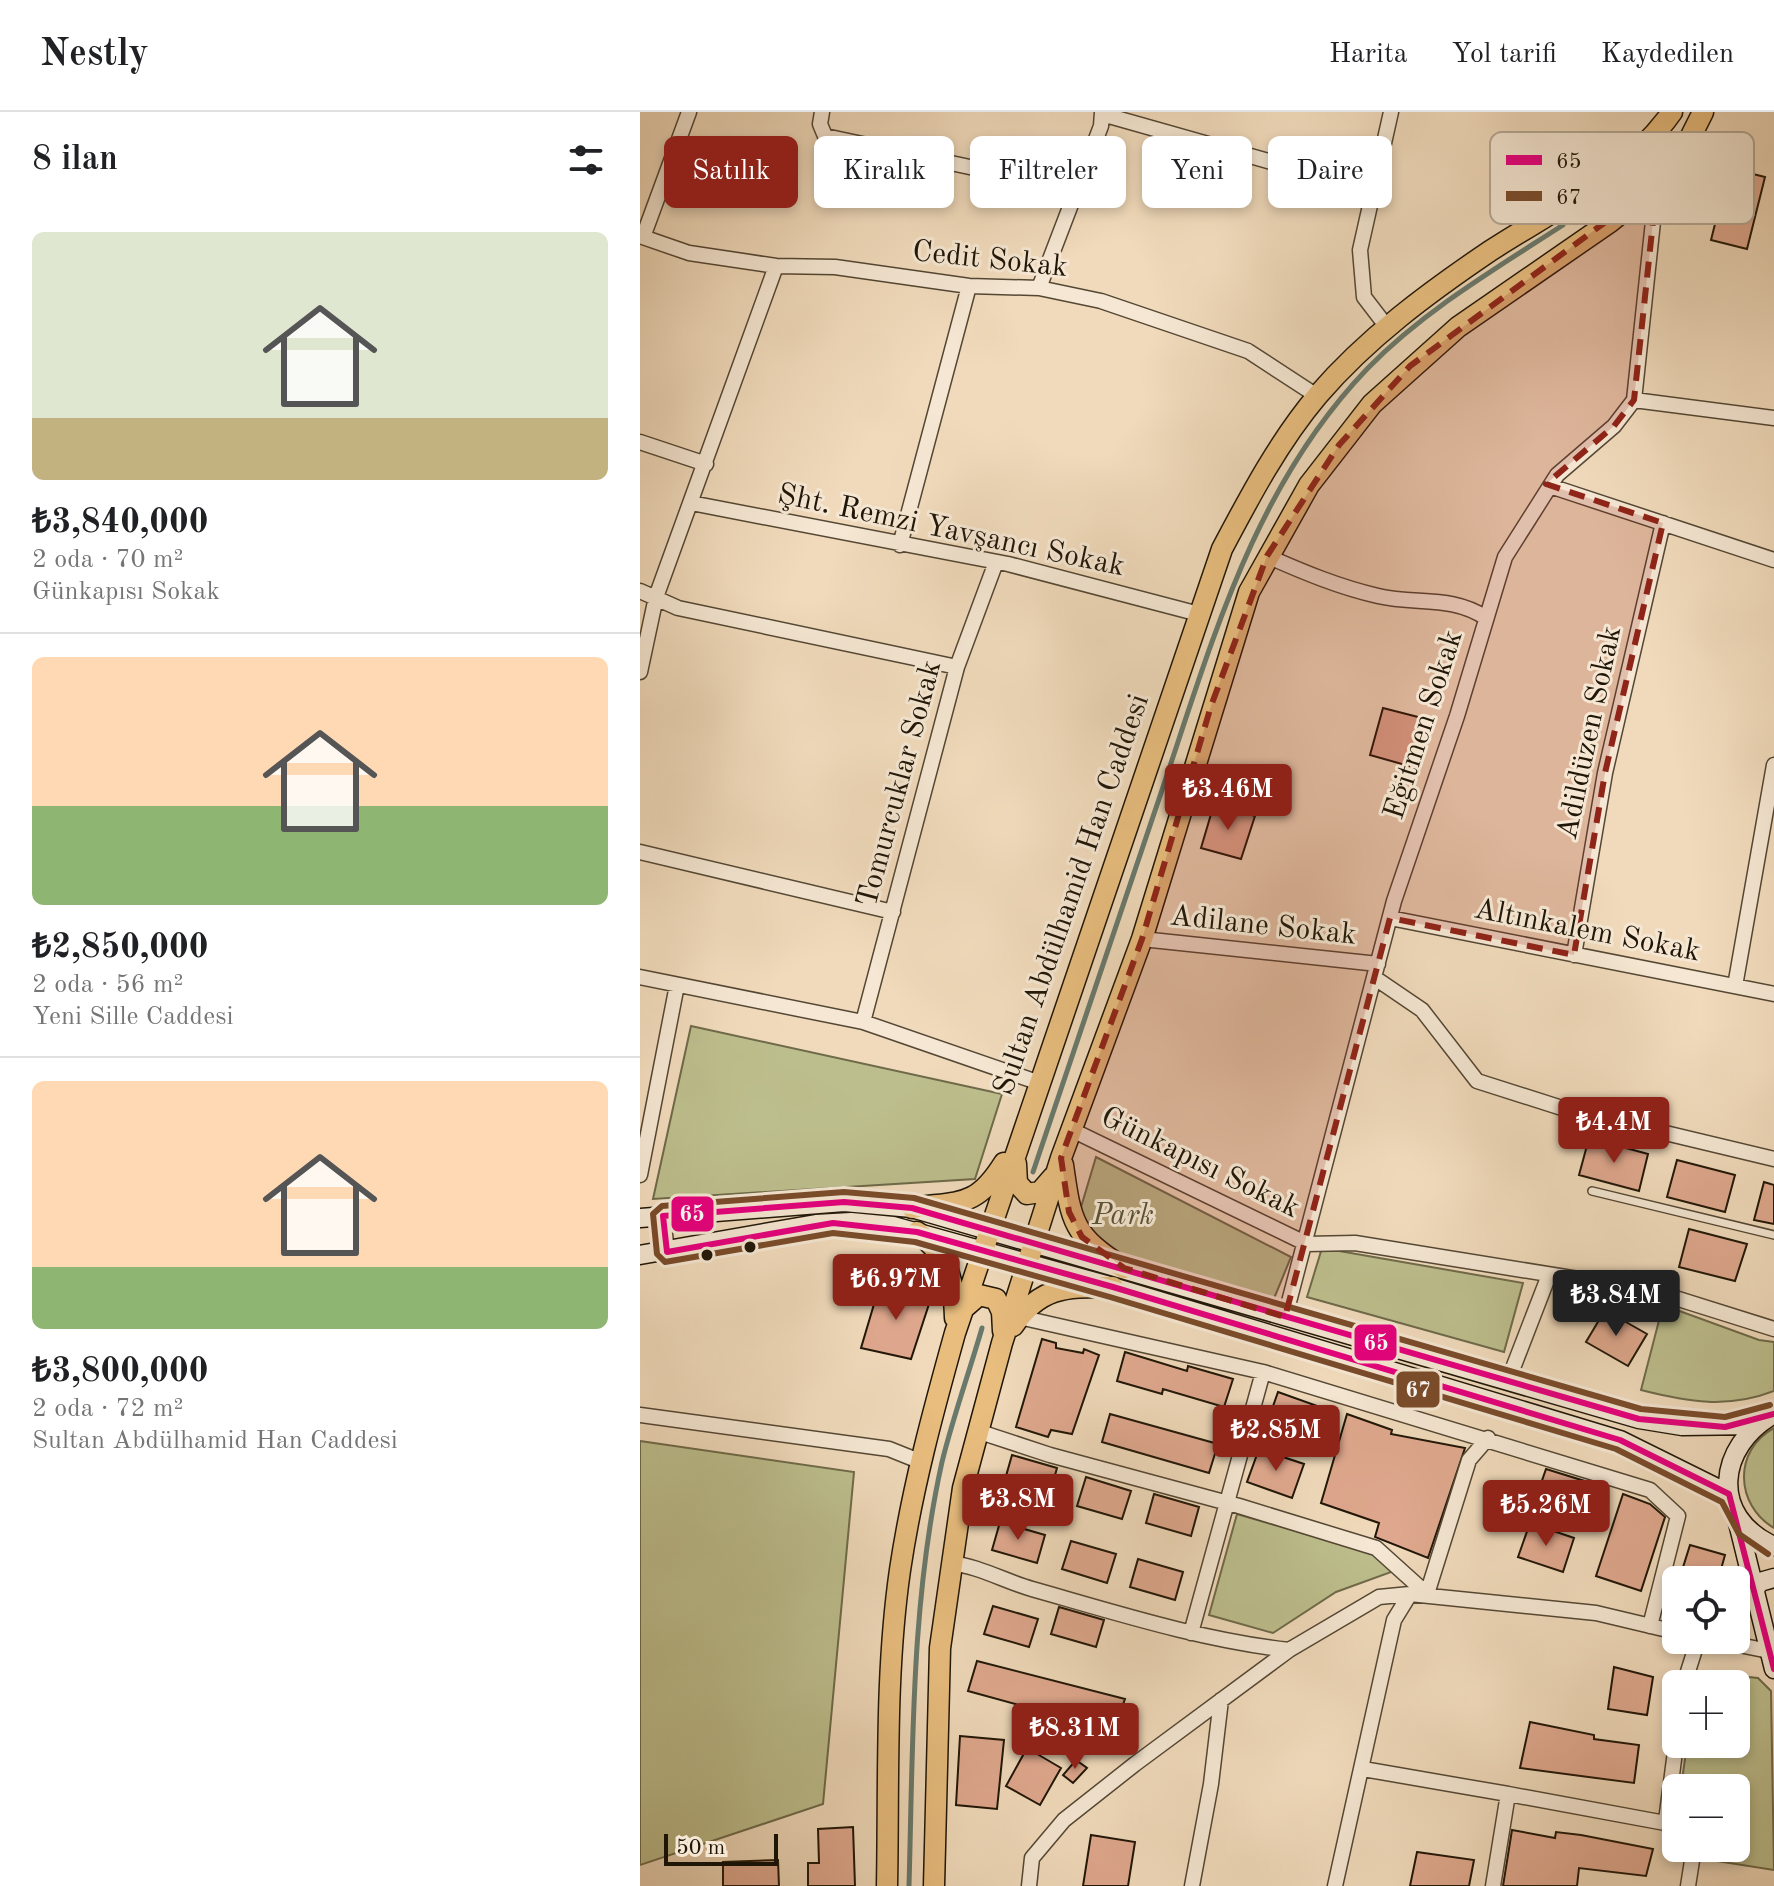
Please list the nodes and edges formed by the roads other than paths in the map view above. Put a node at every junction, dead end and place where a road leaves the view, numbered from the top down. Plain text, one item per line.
1 (689, 112) edge
2 (822, 112) edge
3 (1391, 112) edge
4 (1672, 112) edge
5 (1703, 112) edge
6 (1102, 113) edge
7 (1655, 132) edge
8 (1693, 132) edge
9 (1097, 136) edge
10 (1386, 136) edge
11 (1268, 161) edge
12 (970, 167) edge
13 (1070, 208) edge
14 (1370, 208) edge
15 (1532, 224) edge
16 (1607, 224) edge
17 (1653, 224) edge
18 (642, 236) edge
19 (776, 266) junction
20 (969, 286) junction
21 (1039, 288) junction
22 (1387, 327) junction
23 (1317, 396) junction
24 (1634, 400) junction
25 (1774, 418) edge
26 (640, 442) edge
27 (706, 464) junction
28 (1550, 486) junction
29 (691, 503) junction
30 (1663, 523) junction
31 (900, 545) junction
32 (1267, 556) junction
33 (1774, 560) edge
34 (996, 562) junction
35 (640, 591) edge
36 (656, 597) junction
37 (1199, 614) junction
38 (1486, 618) junction
39 (957, 667) junction
40 (640, 672) edge
41 (1774, 765) edge
42 (1770, 811) edge
43 (640, 852) edge
44 (893, 912) junction
45 (1390, 918) junction
46 (1142, 939) junction
47 (1574, 955) junction
48 (1377, 971) junction
49 (640, 977) edge
50 (677, 985) junction
51 (1735, 986) junction
52 (1774, 994) edge
53 (863, 1022) junction
54 (1040, 1083) junction
55 (1072, 1130) junction
56 (1021, 1140) junction
57 (1061, 1158) junction
58 (1774, 1159) edge
59 (640, 1175) edge
60 (1592, 1191) dead end
61 (912, 1208) junction
62 (663, 1216) junction
63 (640, 1218) edge
64 (990, 1229) junction
65 (917, 1232) junction
66 (1774, 1235) edge
67 (1035, 1242) junction
68 (1307, 1244) junction
69 (983, 1250) junction
70 (667, 1252) junction
71 (640, 1255) edge
72 (1028, 1263) junction
73 (1124, 1268) junction
74 (1549, 1275) junction
75 (1113, 1287) junction
76 (963, 1308) junction
77 (1019, 1317) junction
78 (1285, 1317) junction
79 (1774, 1329) edge
80 (955, 1333) junction
81 (1002, 1343) junction
82 (1263, 1372) junction
83 (1508, 1381) junction
84 (1774, 1414) edge
85 (640, 1415) edge
86 (1755, 1425) junction
87 (977, 1431) junction
88 (1488, 1438) junction
89 (919, 1461) junction
90 (1729, 1494) junction
91 (1226, 1502) junction
92 (1735, 1512) junction
93 (1774, 1546) edge
94 (950, 1563) junction
95 (1774, 1578) edge
96 (1754, 1590) junction
97 (1410, 1594) junction
98 (1427, 1594) junction
99 (1650, 1626) junction
100 (1662, 1629) edge
101 (1191, 1633) junction
102 (1750, 1647) edge
103 (1289, 1650) junction
104 (1769, 1651) junction
105 (1774, 1669) edge
106 (1221, 1700) junction
107 (1363, 1769) junction
108 (1508, 1794) junction
109 (1662, 1821) edge
110 (1692, 1862) edge
111 (887, 1886) edge
112 (934, 1886) edge
113 (1029, 1886) edge
114 (1192, 1886) edge
115 (1335, 1886) edge
116 (1493, 1886) edge
117 (1688, 1886) edge

1 - 18 street
2 - 12 street
3 - 10 street
4 - 7 main road, Sultan Abdülhamid Han Caddesi
5 - 8 main road
6 - 9 street
6 - 11 street
13 - 21 street
14 - 22 street
15 - 22 main road, Sultan Abdülhamid Han Caddesi
16 - 32 main road
17 - 24 street
18 - 19 street, Cedit Sokak
19 - 20 street, Cedit Sokak
19 - 27 street
20 - 21 street, Cedit Sokak
20 - 31 street
21 - 23 street, Cedit Sokak
22 - 23 main road, Sultan Abdülhamid Han Caddesi
23 - 37 main road, Sultan Abdülhamid Han Caddesi
24 - 25 street
24 - 28 street, Eğitmen Sokak
26 - 27 street
27 - 29 street
28 - 30 street
28 - 38 street, Eğitmen Sokak
29 - 31 street, Şht. Remzi Yavşancı Sokak
29 - 36 street
30 - 33 street
30 - 47 street, Adildüzen Sokak
31 - 34 street, Şht. Remzi Yavşancı Sokak
32 - 38 street
32 - 46 main road
34 - 37 street, Şht. Remzi Yavşancı Sokak
34 - 39 street, Tomurcuklar Sokak
35 - 36 street
36 - 39 street
36 - 40 street
37 - 54 main road, Sultan Abdülhamid Han Caddesi
38 - 45 street, Eğitmen Sokak
39 - 44 street, Tomurcuklar Sokak
41 - 42 street
42 - 51 street
43 - 44 street
44 - 53 street, Tomurcuklar Sokak
45 - 47 street, Altınkalem Sokak
45 - 48 street, Eğitmen Sokak
46 - 48 street, Adilane Sokak
46 - 55 main road
47 - 51 street, Altınkalem Sokak
48 - 58 street
48 - 68 street, Eğitmen Sokak
49 - 50 street
50 - 53 street
50 - 59 street
51 - 52 street, Altınkalem Sokak
53 - 54 street
54 - 56 main road, Sultan Abdülhamid Han Caddesi
55 - 57 main road
55 - 68 street, Günkapısı Sokak
56 - 57 main road
56 - 61 main road
56 - 64 main road, Sultan Abdülhamid Han Caddesi
57 - 67 main road
57 - 73 main road
60 - 66 lane
61 - 62 main road
61 - 64 main road
62 - 63 main road
62 - 70 street
64 - 67 main road
64 - 69 main road, Sultan Abdülhamid Han Caddesi
65 - 69 main road
65 - 70 main road
65 - 80 main road
67 - 72 main road
67 - 73 main road
68 - 74 street, Günkapısı Sokak
68 - 78 street, Eğitmen Sokak
69 - 72 main road
69 - 76 main road, Sultan Abdülhamid Han Caddesi
70 - 71 main road
72 - 75 main road
72 - 81 main road
73 - 78 main road
74 - 79 street, Günkapısı Sokak
74 - 83 street
75 - 77 main road
75 - 90 main road
76 - 80 main road, Sultan Abdülhamid Han Caddesi
76 - 81 main road
77 - 81 main road
77 - 82 street
78 - 83 main road
80 - 89 main road, Sultan Abdülhamid Han Caddesi
81 - 87 main road
82 - 88 street
82 - 91 street
83 - 86 main road
84 - 86 main road
85 - 89 street
86 - 90 main road
87 - 91 street
87 - 94 main road
88 - 98 street
88 - 99 street
89 - 111 main road, Sultan Abdülhamid Han Caddesi
90 - 92 main road
91 - 98 street
91 - 101 street
92 - 93 main road
92 - 96 main road
94 - 101 street
94 - 112 main road
95 - 96 main road
96 - 104 main road
97 - 98 street
97 - 103 street
97 - 107 street
98 - 99 street
99 - 100 street
101 - 103 street
102 - 104 street
103 - 106 street
104 - 105 main road
106 - 113 street
106 - 114 street
107 - 108 street
107 - 115 street
108 - 109 street
108 - 116 street
110 - 117 street

